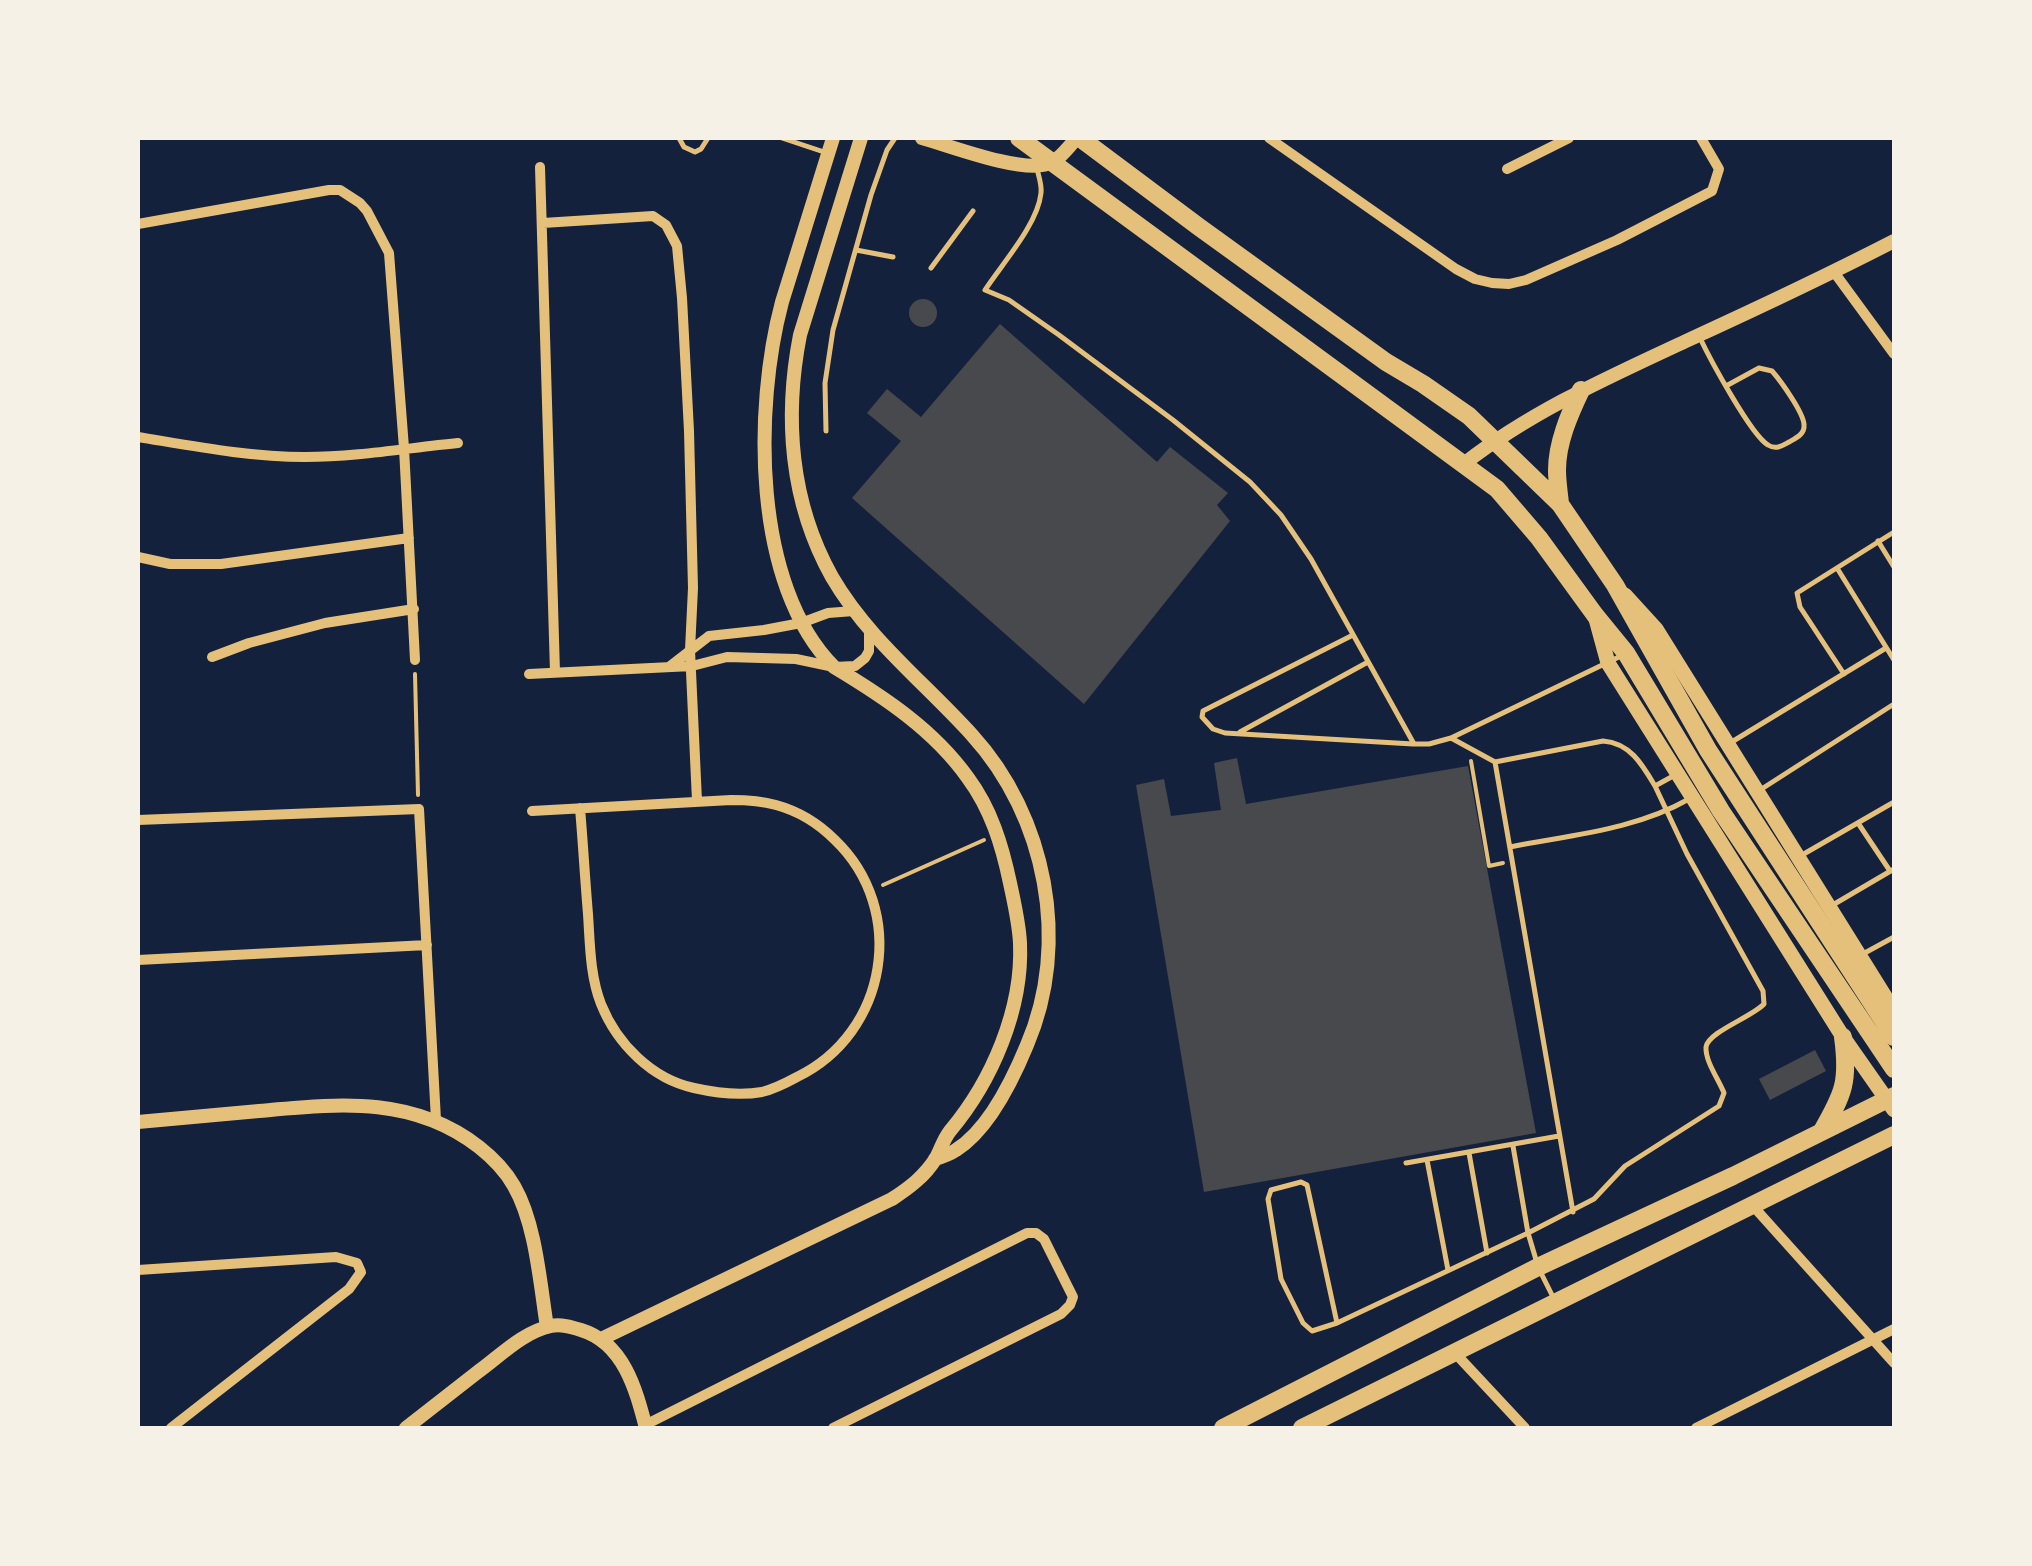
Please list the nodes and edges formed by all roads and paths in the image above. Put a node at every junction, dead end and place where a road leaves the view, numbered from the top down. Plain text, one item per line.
1 (679, 138) edge
2 (708, 138) edge
3 (782, 138) edge
4 (833, 138) edge
5 (861, 138) edge
6 (895, 138) edge
7 (922, 138) edge
8 (1019, 138) edge
9 (1078, 138) edge
10 (1268, 138) edge
11 (1569, 138) edge
12 (1701, 138) edge
13 (828, 154) junction
14 (1045, 164) junction
15 (540, 167) dead end
16 (1507, 169) dead end
17 (972, 211) dead end
18 (542, 223) junction
19 (138, 224) edge
20 (1894, 241) edge
21 (856, 250) junction
22 (893, 257) dead end
23 (931, 268) dead end
24 (1834, 272) junction
25 (1698, 336) junction
26 (1894, 354) edge
27 (1726, 386) junction
28 (1581, 390) junction
29 (826, 431) dead end
30 (138, 437) edge
31 (1495, 440) junction
32 (458, 443) dead end
33 (404, 448) junction
34 (1464, 464) junction
35 (1560, 504) junction
36 (1894, 532) edge
37 (409, 538) junction
38 (1878, 541) junction
39 (138, 557) edge
40 (1894, 567) edge
41 (1837, 568) junction
42 (1614, 585) junction
43 (414, 609) junction
44 (854, 611) junction
45 (1595, 615) junction
46 (801, 623) junction
47 (869, 630) junction
48 (1353, 635) junction
49 (1886, 648) junction
50 (690, 650) junction
51 (1626, 653) junction
52 (212, 657) dead end
53 (415, 660) joint
54 (1894, 660) edge
55 (1368, 662) junction
56 (1608, 663) junction
57 (692, 666) junction
58 (669, 667) junction
59 (834, 667) junction
60 (555, 672) junction
61 (529, 674) dead end
62 (1844, 674) junction
63 (1894, 704) edge
64 (1238, 733) junction
65 (1451, 738) junction
66 (1414, 744) junction
67 (1727, 744) junction
68 (1468, 747) junction
69 (1495, 762) junction
70 (1677, 774) junction
71 (1655, 786) junction
72 (1748, 795) junction
73 (1692, 797) junction
74 (697, 801) junction
75 (1894, 802) edge
76 (580, 808) junction
77 (419, 809) junction
78 (532, 811) dead end
79 (1666, 812) junction
80 (138, 820) edge
81 (1858, 823) junction
82 (998, 834) junction
83 (1510, 847) junction
84 (1798, 858) junction
85 (1512, 860) junction
86 (1892, 870) edge
87 (870, 892) junction
88 (1828, 908) junction
89 (1894, 936) edge
90 (427, 945) junction
91 (1859, 957) junction
92 (138, 960) edge
93 (1894, 1011) edge
94 (1894, 1037) edge
95 (1843, 1038) junction
96 (1894, 1069) edge
97 (1892, 1102) edge
98 (436, 1120) junction
99 (138, 1122) edge
100 (1820, 1133) junction
101 (1894, 1135) edge
102 (1559, 1136) junction
103 (1513, 1146) junction
104 (1870, 1147) junction
105 (1894, 1152) edge
106 (1469, 1154) junction
107 (935, 1159) junction
108 (1428, 1160) junction
109 (1406, 1163) dead end
110 (1752, 1206) junction
111 (1572, 1212) junction
112 (1528, 1234) junction
113 (1487, 1252) junction
114 (1538, 1267) junction
115 (138, 1270) edge
116 (1448, 1271) junction
117 (1556, 1301) junction
118 (1337, 1323) junction
119 (548, 1327) junction
120 (1894, 1330) edge
121 (601, 1339) junction
122 (1874, 1341) junction
123 (1455, 1353) junction
124 (1894, 1363) edge
125 (646, 1426) edge
126 (171, 1428) edge
127 (406, 1428) edge
128 (834, 1428) edge
129 (1223, 1428) edge
130 (1302, 1428) edge
131 (1525, 1428) edge
132 (1696, 1428) edge

1 - 2 lane
3 - 13 lane
4 - 13 street
5 - 44 street
6 - 21 lane
7 - 14 street
8 - 14 main road
9 - 14 street
9 - 31 main road
10 - 12 street
11 - 16 street
13 - 46 street
14 - 34 main road
14 - 48 lane
15 - 18 street
17 - 23 lane
18 - 50 street
18 - 60 street
19 - 33 street
20 - 24 street
21 - 22 lane
21 - 29 lane
24 - 25 street
24 - 26 street
25 - 27 lane
25 - 28 street
27 - 27 lane
28 - 31 street
28 - 35 main road
30 - 33 street
31 - 34 street
31 - 35 main road
32 - 33 street
33 - 37 street
34 - 45 main road
35 - 42 main road
36 - 38 lane
37 - 39 street
37 - 43 street
38 - 40 lane
38 - 41 lane
41 - 49 lane
41 - 62 lane
42 - 67 main road
42 - 72 main road
43 - 52 street
43 - 53 street
44 - 46 street
44 - 47 street
45 - 51 main road
45 - 56 main road
46 - 50 street
46 - 59 street
47 - 59 street
47 - 107 street
48 - 55 lane
48 - 64 lane
49 - 54 lane
49 - 62 lane
50 - 57 street
50 - 58 street
51 - 56 lane
51 - 96 main road
53 - 77 path
55 - 64 lane
55 - 66 lane
56 - 65 lane
56 - 70 main road
57 - 58 street
57 - 59 street
57 - 74 street
58 - 60 street
59 - 82 street
60 - 61 street
62 - 67 lane
63 - 72 lane
64 - 66 lane
65 - 66 lane
65 - 68 lane
67 - 72 main road
68 - 69 lane
68 - 85 path
69 - 71 lane
69 - 83 lane
70 - 71 lane
70 - 73 main road
71 - 79 lane
72 - 84 main road
72 - 94 main road
73 - 79 lane
73 - 95 main road
74 - 76 street
74 - 87 street
75 - 81 lane
76 - 78 street
76 - 87 street
77 - 80 street
77 - 90 street
79 - 83 lane
79 - 111 lane
81 - 84 lane
81 - 86 lane
82 - 87 path
82 - 107 street
83 - 85 lane
84 - 88 main road
85 - 102 lane
86 - 88 lane
88 - 91 main road
89 - 91 lane
90 - 92 street
90 - 98 street
91 - 93 main road
95 - 97 main road
95 - 100 main road
97 - 100 main road
98 - 99 street
98 - 119 street
100 - 114 main road
101 - 104 main road
102 - 103 lane
102 - 111 lane
103 - 106 lane
103 - 112 lane
104 - 105 main road
104 - 110 main road
106 - 108 lane
106 - 113 lane
107 - 121 street
108 - 109 lane
108 - 116 lane
110 - 117 main road
110 - 122 street
111 - 112 lane
112 - 113 lane
112 - 114 lane
113 - 116 lane
114 - 117 lane
114 - 129 main road
115 - 126 street
116 - 118 lane
117 - 123 main road
118 - 118 lane
119 - 121 street
119 - 127 street
120 - 122 street
121 - 125 street
122 - 124 street
122 - 132 street
123 - 130 main road
123 - 131 street
125 - 128 street

